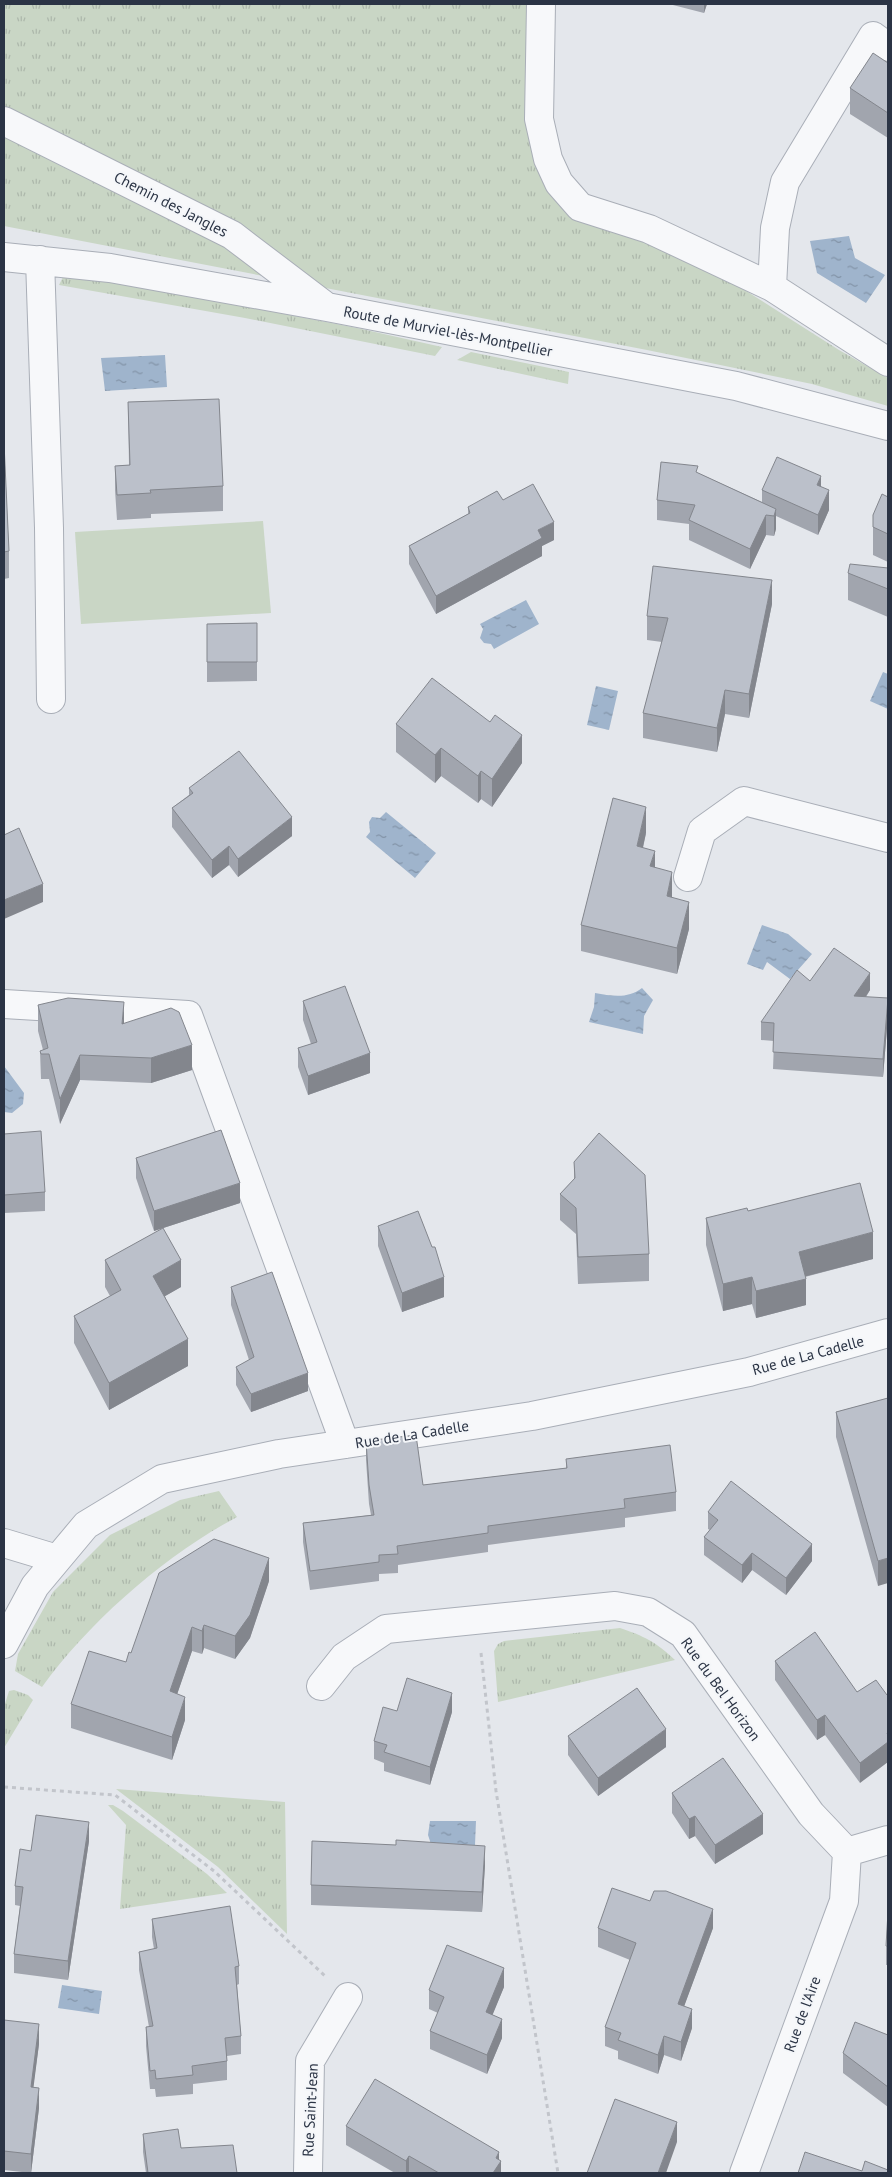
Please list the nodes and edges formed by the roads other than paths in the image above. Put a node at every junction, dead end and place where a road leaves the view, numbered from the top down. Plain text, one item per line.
1 (541, 4) edge
2 (888, 47) edge
3 (4, 120) edge
4 (4, 257) edge
5 (40, 260) junction
6 (772, 287) junction
7 (327, 307) junction
8 (888, 362) edge
9 (888, 426) edge
10 (51, 699) dead end
11 (888, 838) edge
12 (688, 877) dead end
13 (4, 1004) edge
14 (888, 1333) edge
15 (345, 1444) junction
16 (4, 1543) edge
17 (57, 1560) junction
18 (4, 1644) edge
19 (321, 1686) dead end
20 (888, 1840) edge
21 (847, 1852) junction
22 (348, 1996) road end
23 (308, 2173) edge
24 (744, 2173) edge

1 - 6 street
2 - 6 street
3 - 7 street, Chemin des Jangles
4 - 5 street, Route de Murviel-lès-Montpellier
5 - 7 street, Route de Murviel-lès-Montpellier
5 - 10 street
6 - 8 street
7 - 9 street, Route de Murviel-lès-Montpellier
11 - 12 street
13 - 15 street
14 - 15 street, Rue de La Cadelle
15 - 17 street, Rue de La Cadelle
16 - 17 street
17 - 18 street, Rue de La Cadelle
19 - 21 street, Rue du Bel Horizon
20 - 21 street
21 - 24 street, Rue de l'Aire
22 - 23 street, Rue Saint-Jean

